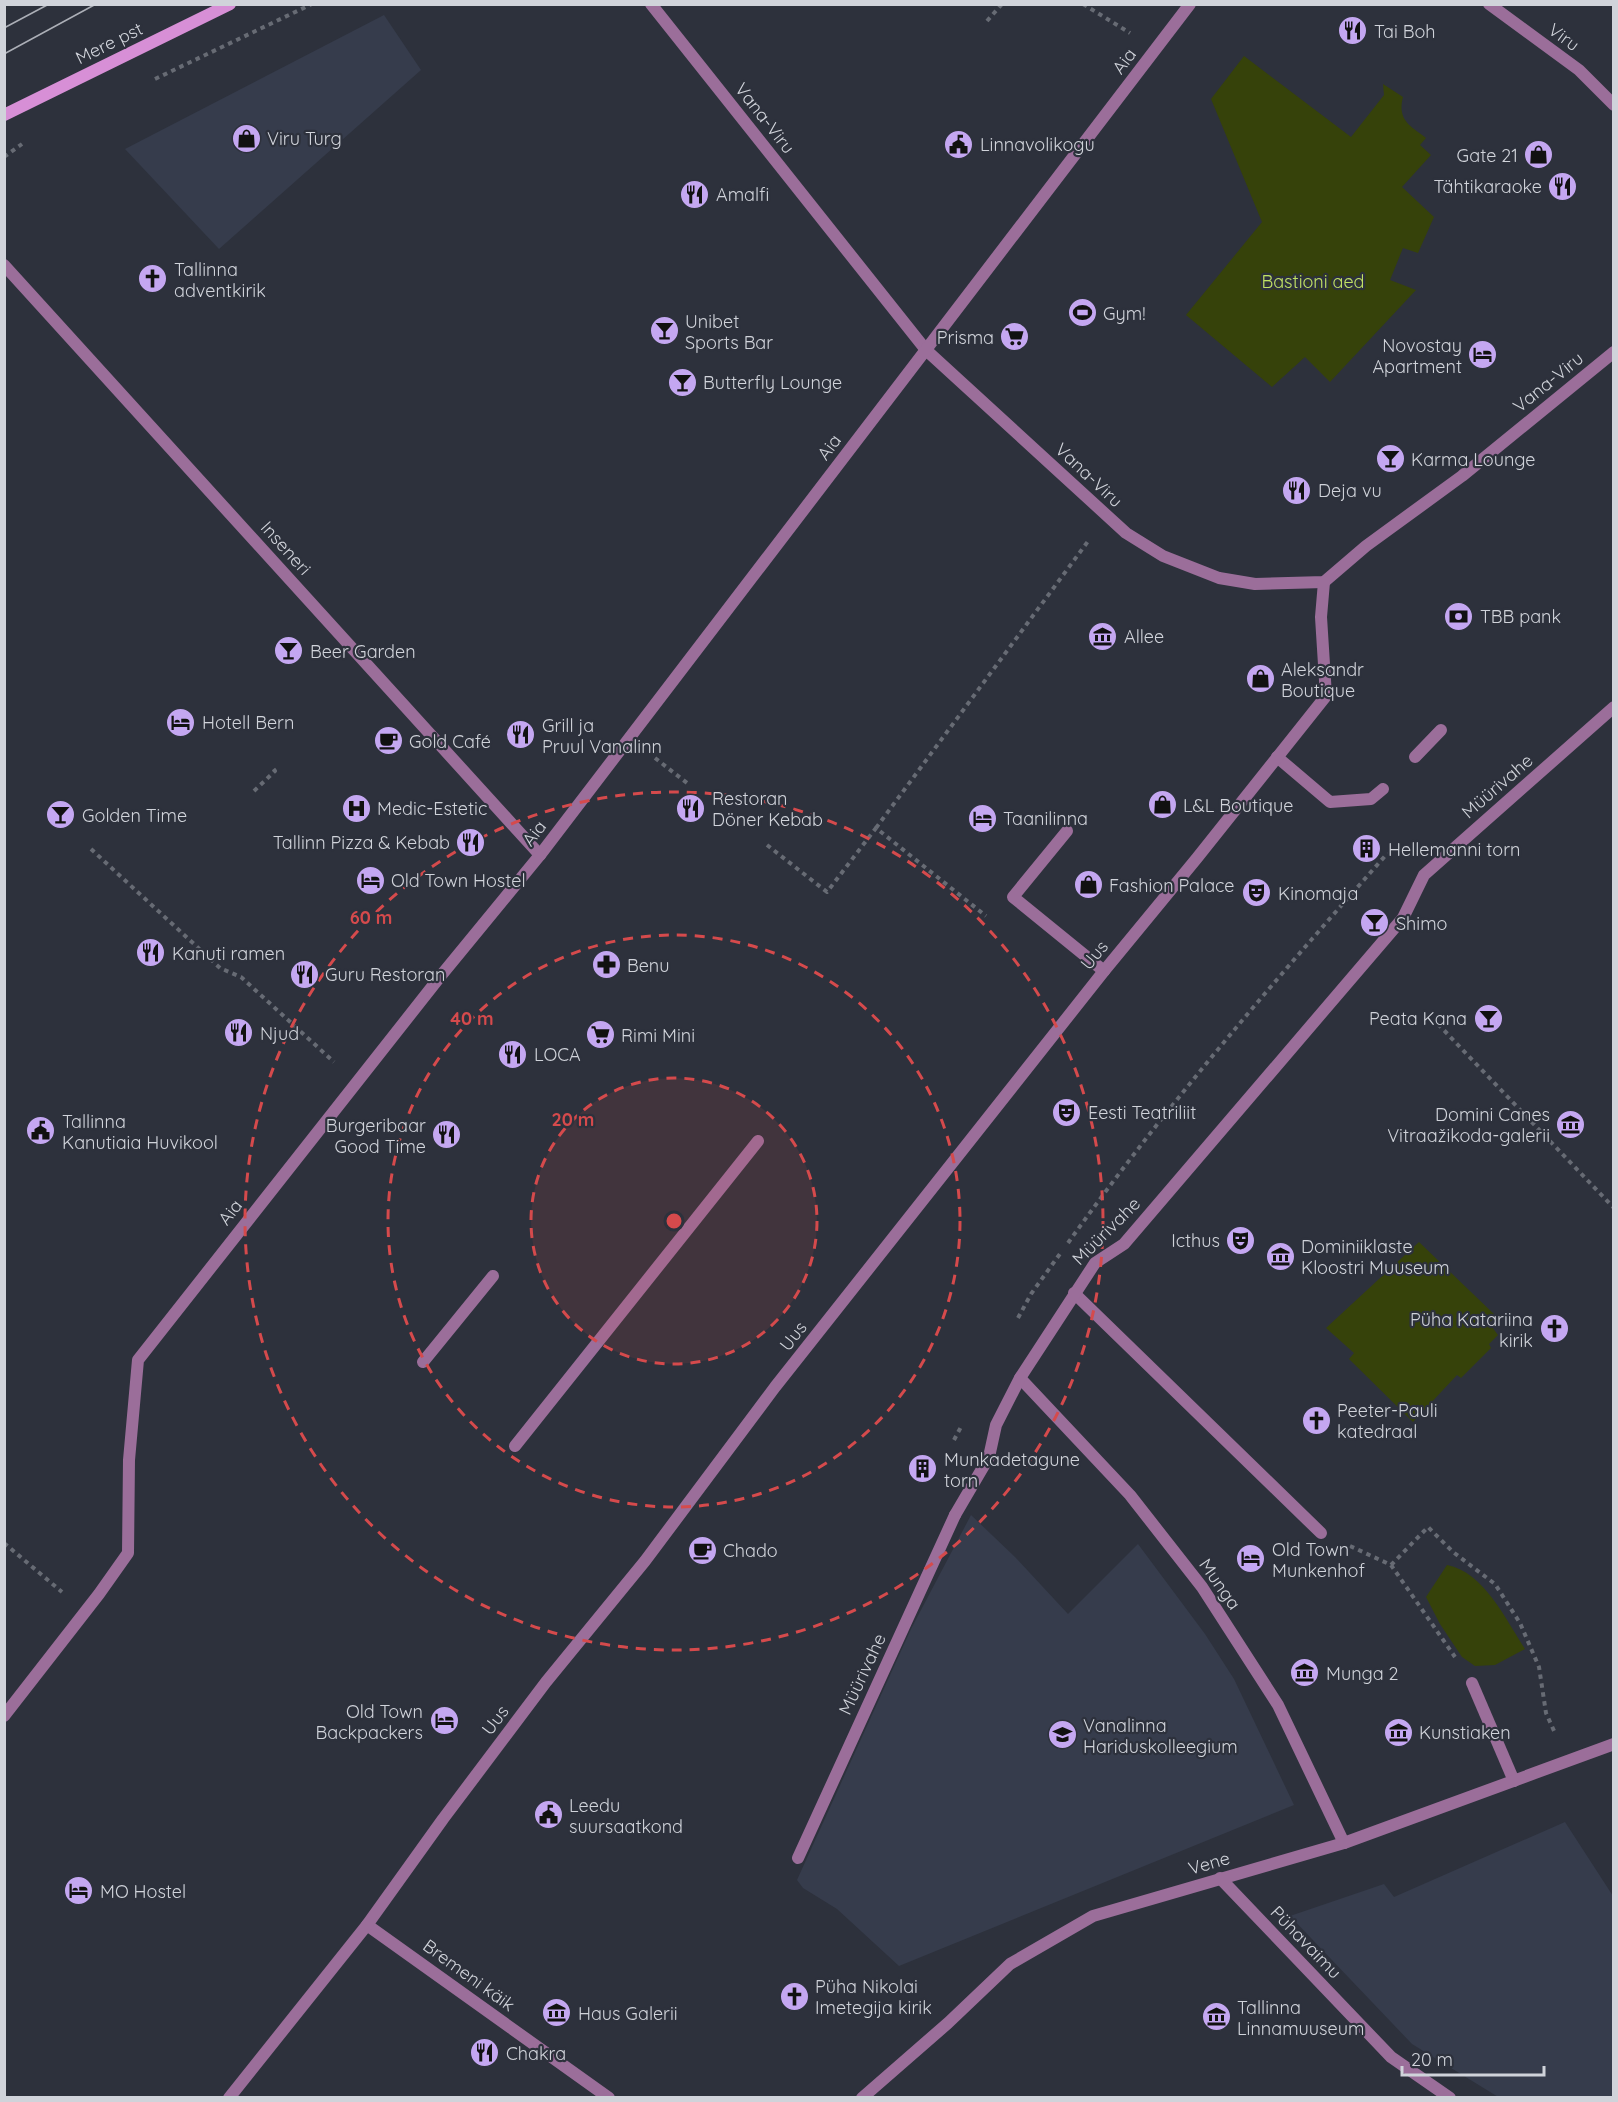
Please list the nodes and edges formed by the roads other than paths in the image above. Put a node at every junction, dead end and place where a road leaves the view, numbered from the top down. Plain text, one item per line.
1 (230, 4) edge
2 (651, 4) edge
3 (1190, 4) edge
4 (1489, 4) edge
5 (1614, 105) edge
6 (4, 115) edge
7 (4, 265) edge
8 (926, 350) junction
9 (1614, 352) edge
10 (1324, 582) junction
11 (1614, 707) edge
12 (1441, 730) dead end
13 (1277, 757) junction
14 (1415, 757) dead end
15 (1383, 789) dead end
16 (1067, 831) dead end
17 (540, 855) junction
18 (1104, 970) junction
19 (758, 1141) dead end
20 (494, 1276) dead end
21 (1074, 1293) junction
22 (423, 1362) dead end
23 (1020, 1378) junction
24 (515, 1446) dead end
25 (1321, 1533) road end
26 (1472, 1683) road end
27 (4, 1716) edge
28 (1614, 1744) edge
29 (1514, 1780) junction
30 (1344, 1842) junction
31 (798, 1858) dead end
32 (1220, 1878) junction
33 (367, 1924) junction
34 (230, 2097) edge
35 (609, 2097) edge
36 (862, 2097) edge
37 (1450, 2097) edge

1 - 6 street, Mere pst
2 - 8 street, Vana-Viru
3 - 8 street, Aia
4 - 5 street, Viru
7 - 17 street, Inseneri
8 - 10 street, Vana-Viru
8 - 17 street, Aia
9 - 10 street, Vana-Viru
10 - 13 street, Uus
11 - 21 street, Müürivahe
12 - 14 street
13 - 15 street
13 - 18 street, Uus
16 - 18 street
17 - 27 street, Aia
18 - 33 street, Uus
19 - 24 street
20 - 22 street
21 - 23 street, Müürivahe
21 - 25 street
23 - 30 street, Munga
23 - 31 street, Müürivahe
26 - 29 street
28 - 29 street, Vene
29 - 30 street, Vene
30 - 32 street, Vene
32 - 36 street, Vene
32 - 37 street, Pühavaimu
33 - 34 street, Uus
33 - 35 street, Bremeni käik

